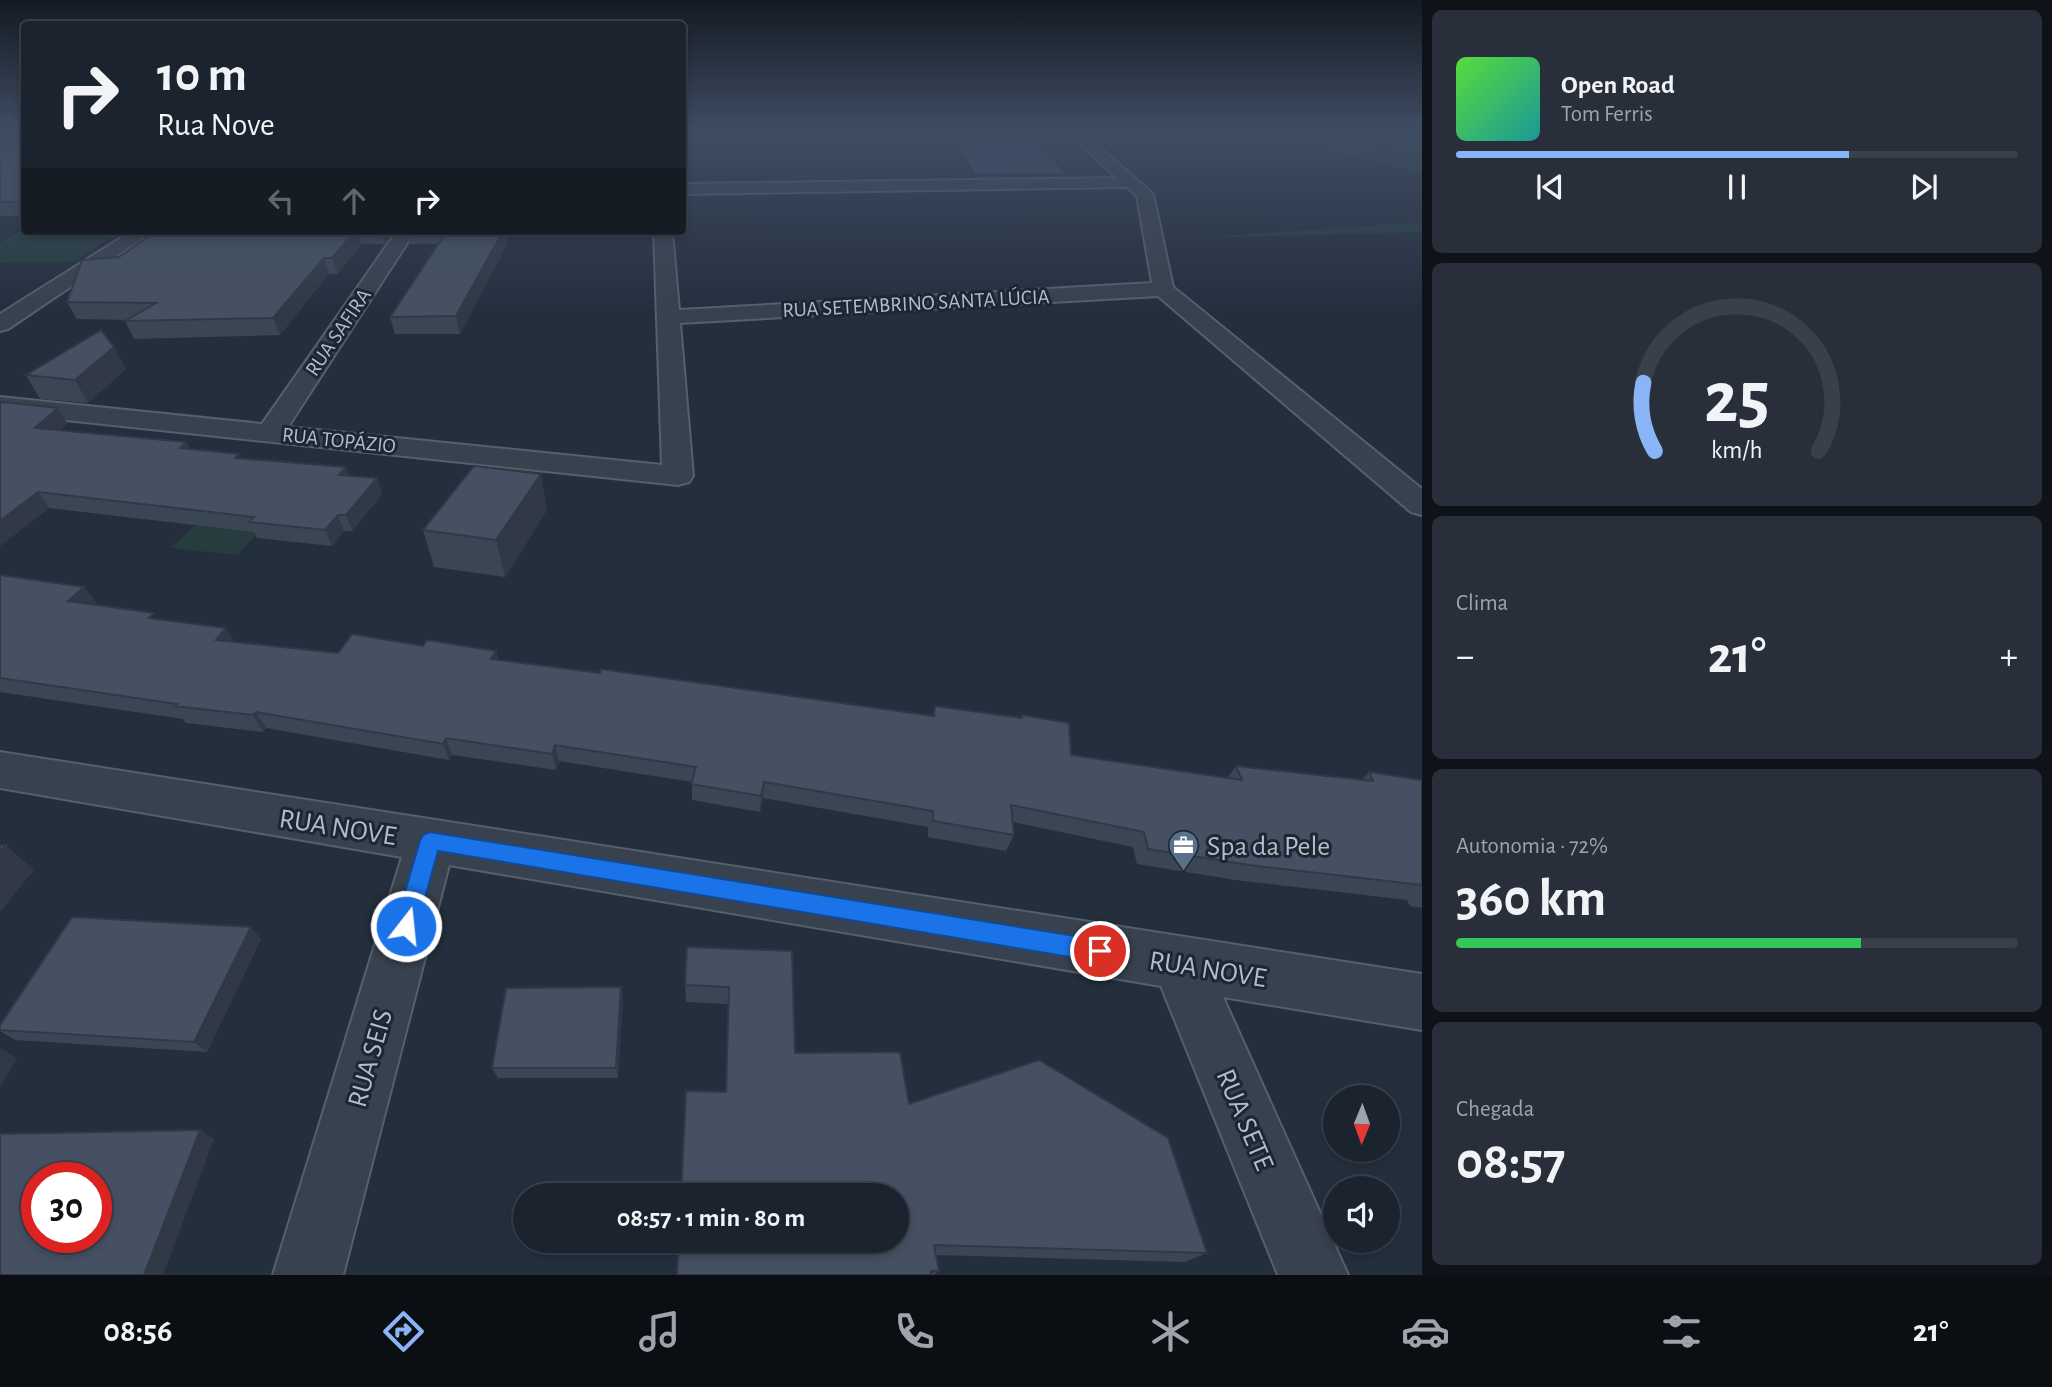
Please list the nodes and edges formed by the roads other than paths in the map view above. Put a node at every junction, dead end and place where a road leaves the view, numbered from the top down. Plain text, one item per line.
1 (1141, 190) edge
2 (138, 235) edge
3 (404, 235) edge
4 (663, 235) edge
5 (1163, 289) junction
6 (668, 317) junction
7 (0, 324) edge
8 (0, 405) edge
9 (270, 432) junction
10 (1422, 505) edge
11 (0, 770) edge
12 (430, 841) junction
13 (1180, 964) junction
14 (1422, 1002) edge
15 (308, 1275) edge
16 (1313, 1275) edge

1 - 5 street
2 - 7 street
3 - 9 street, RUA SAFIRA
4 - 6 street
5 - 6 street, RUA SETEMBRINO SANTA LÚCIA
5 - 10 street
6 - 9 street, RUA TOPÁZIO
8 - 9 street, RUA TOPÁZIO
11 - 12 street, RUA NOVE
12 - 13 street, RUA NOVE
12 - 15 street, RUA SEIS
13 - 14 street, RUA NOVE
13 - 16 street, RUA SETE

